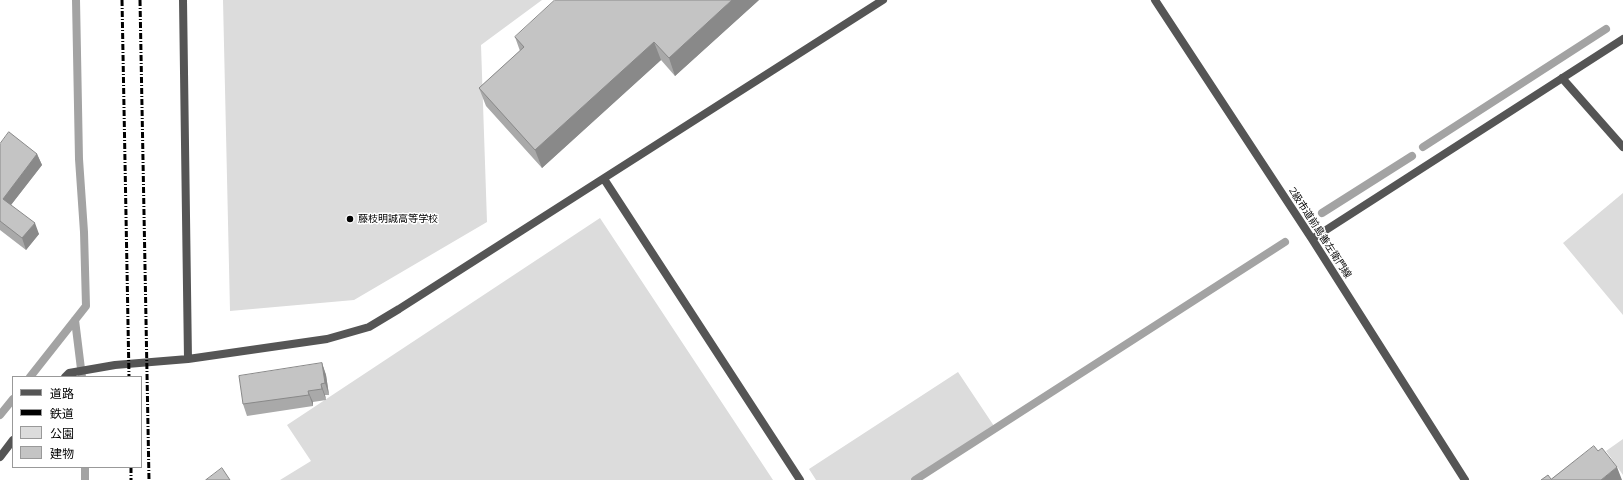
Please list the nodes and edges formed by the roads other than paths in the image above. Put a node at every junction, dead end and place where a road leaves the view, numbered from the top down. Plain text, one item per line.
1 (183, 0) edge
2 (883, 0) edge
3 (1155, 0) edge
4 (1623, 39) edge
5 (1562, 78) junction
6 (1623, 147) edge
7 (604, 179) junction
8 (1312, 239) junction
9 (188, 359) junction
10 (67, 375) edge
11 (12, 441) edge
12 (0, 457) edge
13 (800, 480) edge
14 (1465, 480) edge

1 - 9 street
2 - 7 street
3 - 8 street, 2級市道前島善左衛門線
4 - 5 street
5 - 6 street
5 - 8 street
7 - 9 street
7 - 13 street
8 - 14 street, 2級市道前島善左衛門線
9 - 10 street
11 - 12 street

